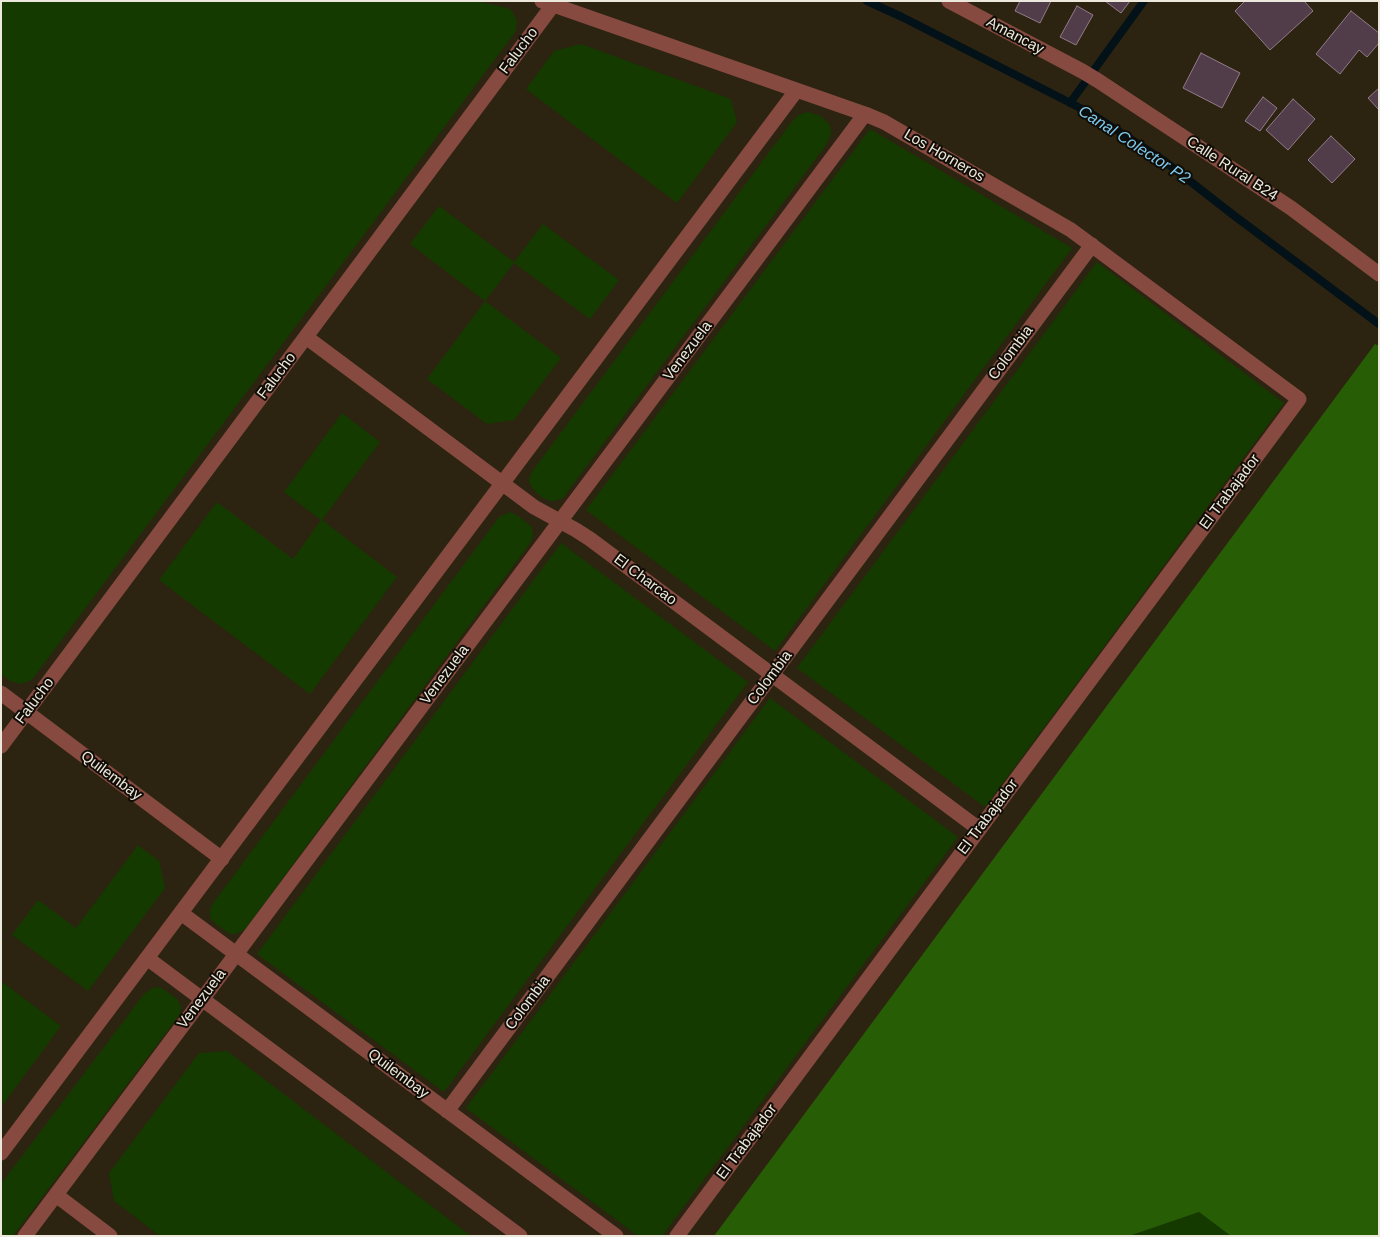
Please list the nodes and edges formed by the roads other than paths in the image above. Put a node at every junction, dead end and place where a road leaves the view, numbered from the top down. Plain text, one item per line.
1 (949, 1) edge
2 (548, 3) edge
3 (1082, 71) joint
4 (796, 90) junction
5 (865, 114) junction
6 (1092, 245) junction
7 (1379, 274) edge
8 (306, 337) junction
9 (1299, 399) joint
10 (502, 483) junction
11 (560, 522) junction
12 (772, 674) junction
13 (1, 693) edge
14 (27, 712) junction
15 (1, 746) edge
16 (979, 829) junction
17 (222, 859) junction
18 (181, 913) junction
19 (236, 954) junction
20 (147, 958) junction
21 (202, 1000) junction
22 (448, 1111) junction
23 (1, 1154) edge
24 (56, 1195) junction
25 (25, 1236) edge
26 (110, 1236) edge
27 (520, 1236) edge
28 (616, 1236) edge
29 (677, 1236) edge

1 - 3 street, Amancay
2 - 4 street, Los Horneros
2 - 8 street, Falucho
3 - 7 street, Calle Rural B24
4 - 5 street, Los Horneros
4 - 10 street
5 - 6 street, Los Horneros
5 - 11 street, Venezuela
6 - 9 street, Los Horneros
6 - 12 street, Colombia
8 - 10 street, El Charcao
8 - 14 street, Falucho
9 - 16 street, El Trabajador
10 - 11 street, El Charcao
10 - 17 street
11 - 12 street, El Charcao
11 - 19 street, Venezuela
12 - 16 street, El Charcao
12 - 22 street, Colombia
13 - 14 street, Quilembay
14 - 15 street, Falucho
14 - 17 street, Quilembay
16 - 29 street, El Trabajador
17 - 18 street
18 - 19 street, Quilembay
18 - 20 street
19 - 21 street, Venezuela
19 - 22 street, Quilembay
20 - 21 street
20 - 23 street
21 - 24 street, Venezuela
21 - 27 street
22 - 28 street, Quilembay
24 - 25 street, Venezuela
24 - 26 street

